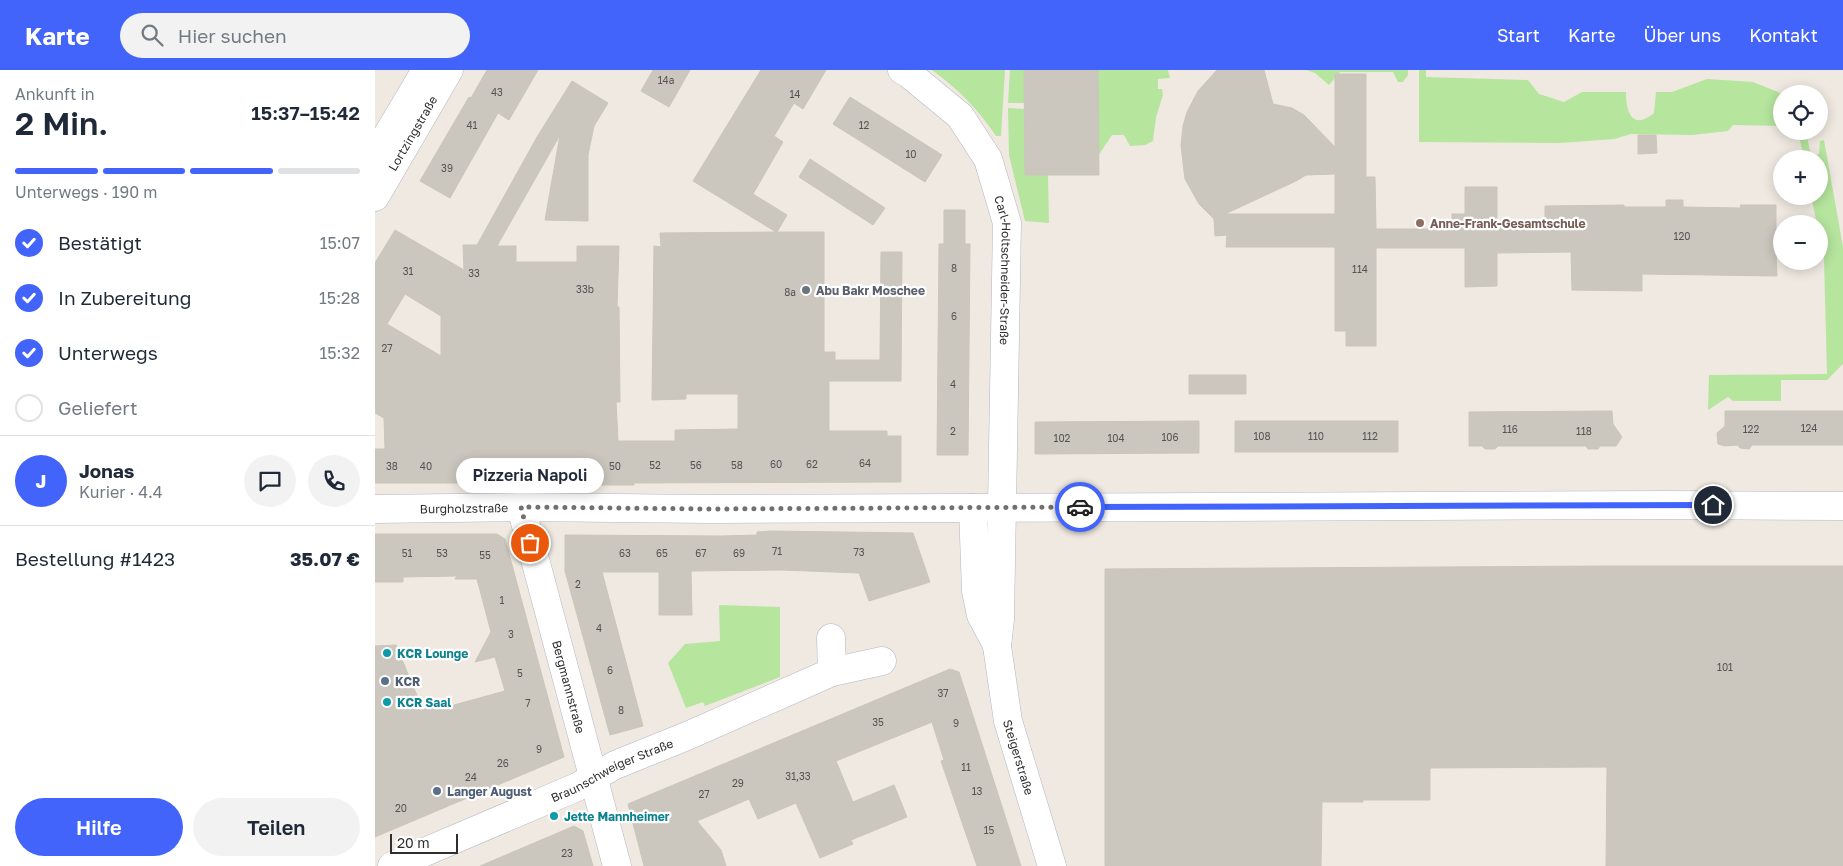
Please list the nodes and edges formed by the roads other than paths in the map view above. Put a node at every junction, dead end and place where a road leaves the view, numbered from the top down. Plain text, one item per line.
1 (426, 70) edge
2 (449, 70) edge
3 (902, 70) edge
4 (375, 156) edge
5 (375, 197) edge
6 (1843, 506) edge
7 (521, 507) junction
8 (1001, 507) junction
9 (973, 508) junction
10 (375, 510) edge
11 (831, 638) dead end
12 (997, 646) junction
13 (882, 661) dead end
14 (832, 672) junction
15 (593, 778) junction
16 (392, 866) edge
17 (617, 866) edge
18 (1053, 866) edge

1 - 4 street, Lortzingstraße
2 - 5 street, Lortzingstraße
3 - 8 street, Carl-Holtschneider-Straße
6 - 8 street, Burgholzstraße
7 - 9 street, Burgholzstraße
7 - 10 street, Burgholzstraße
7 - 15 street, Bergmannstraße
8 - 9 street, Burgholzstraße
8 - 12 street, Steigerstraße
9 - 12 street, Steigerstraße
11 - 14 street
12 - 18 street, Steigerstraße
13 - 14 street, Braunschweiger Straße
14 - 15 street, Braunschweiger Straße
15 - 16 street, Braunschweiger Straße
15 - 17 street, Bergmannstraße

